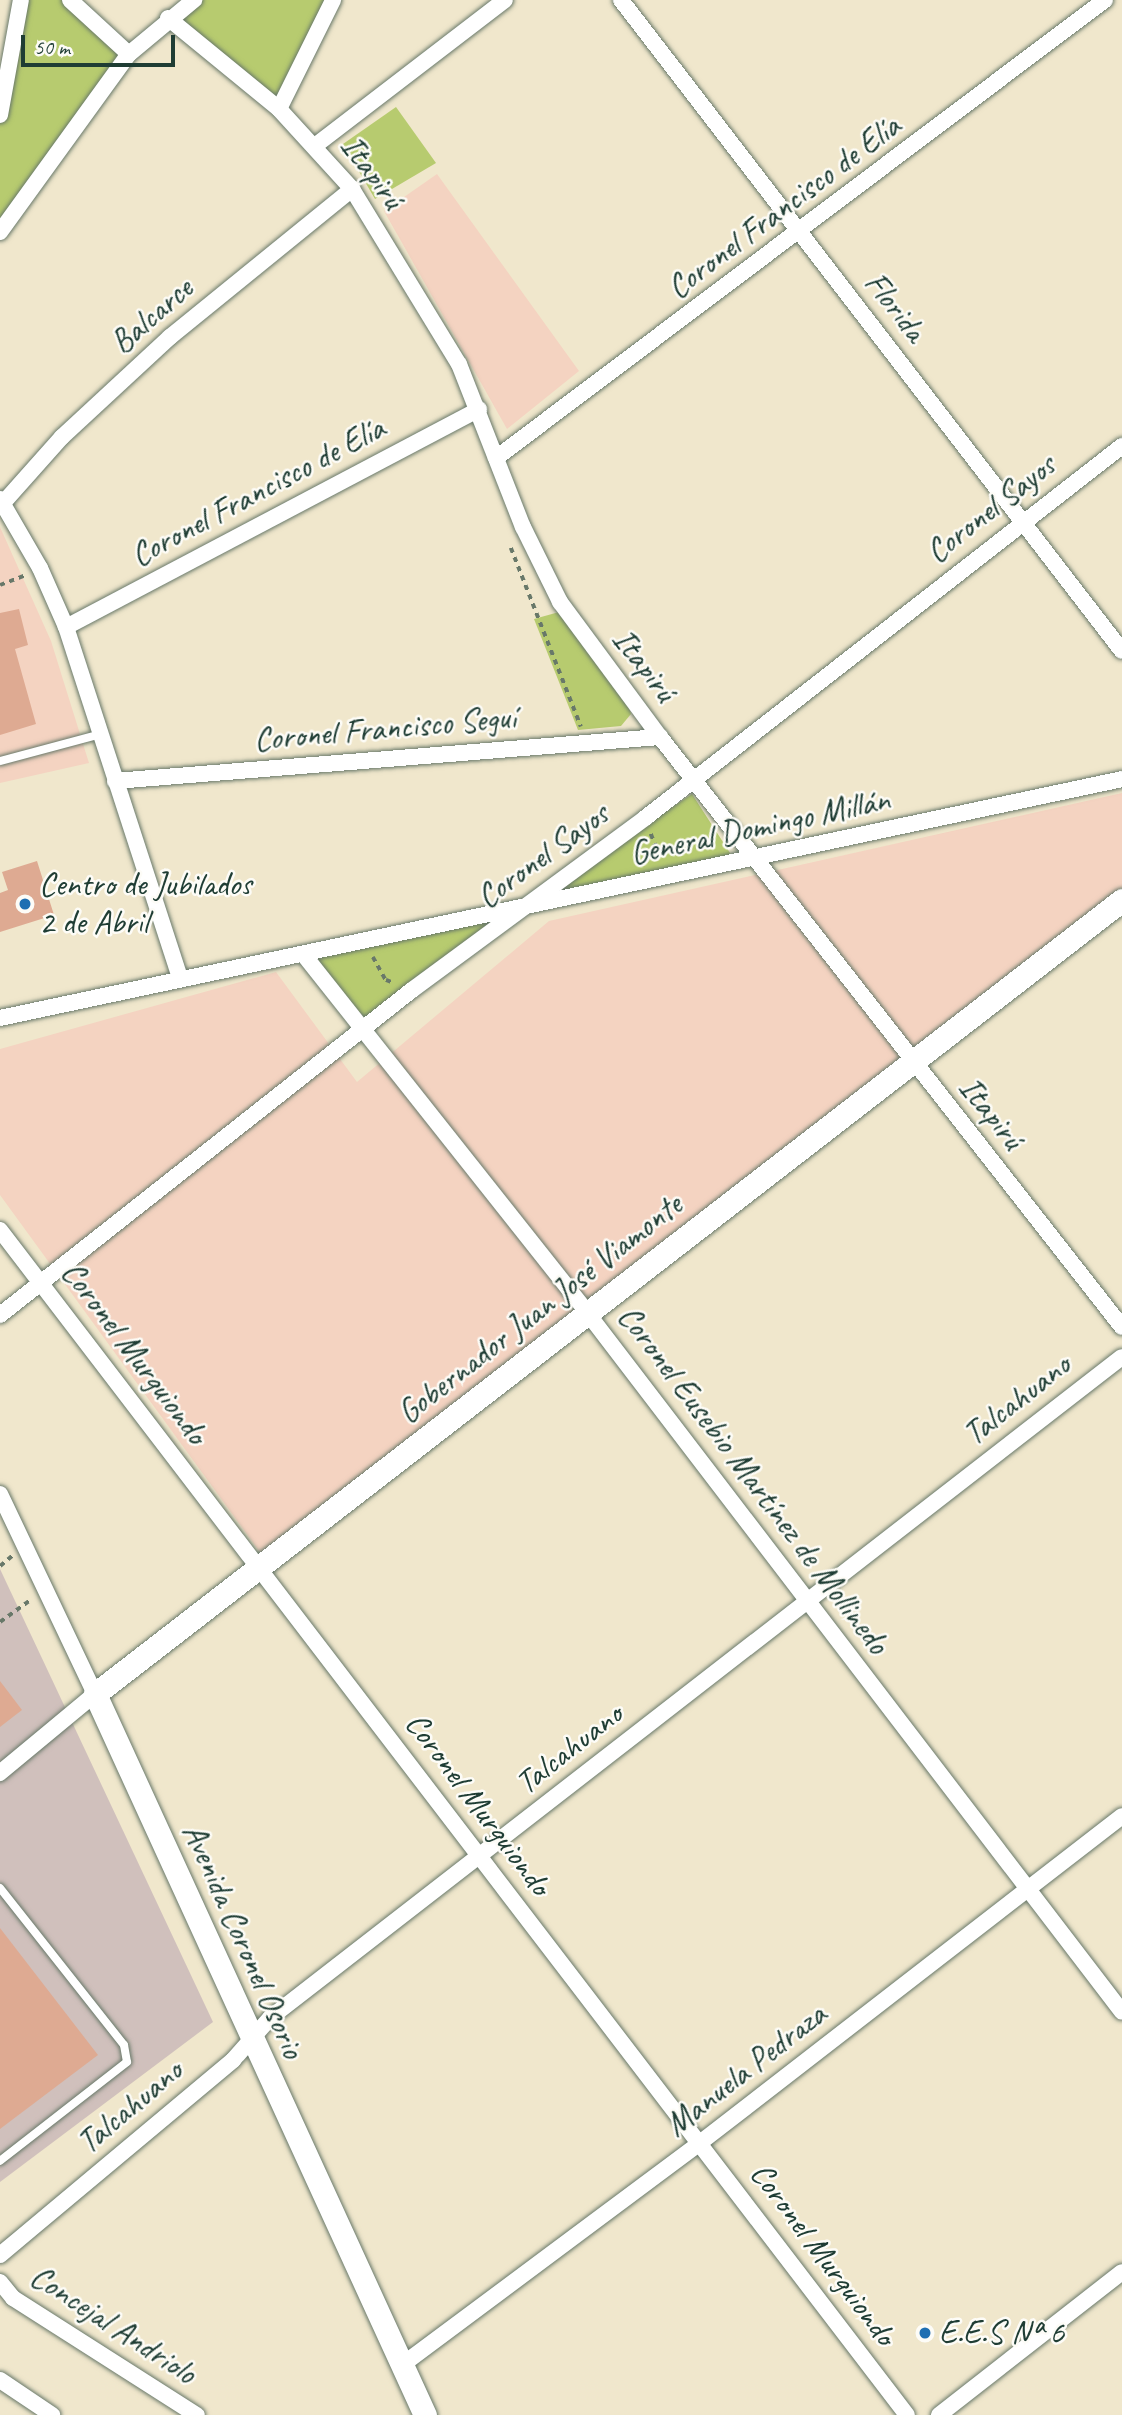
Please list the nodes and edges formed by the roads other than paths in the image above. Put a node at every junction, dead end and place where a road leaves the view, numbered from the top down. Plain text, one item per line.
1 (22, 0) edge
2 (70, 0) edge
3 (194, 0) edge
4 (333, 0) edge
5 (505, 0) edge
6 (621, 0) edge
7 (1105, 0) edge
8 (168, 18) junction
9 (129, 54) junction
10 (279, 109) junction
11 (0, 115) edge
12 (316, 145) junction
13 (352, 189) junction
14 (0, 232) edge
15 (800, 233) junction
16 (479, 409) junction
17 (1122, 446) edge
18 (496, 458) junction
19 (2, 500) edge
20 (1024, 522) junction
21 (66, 627) junction
22 (1122, 651) edge
23 (101, 734) junction
24 (660, 737) junction
25 (0, 761) edge
26 (693, 777) junction
27 (1122, 779) edge
28 (115, 781) junction
29 (756, 858) junction
30 (1122, 900) edge
31 (520, 909) junction
32 (304, 955) junction
33 (180, 978) junction
34 (0, 1018) edge
35 (363, 1028) junction
36 (912, 1061) junction
37 (0, 1230) edge
38 (42, 1282) junction
39 (0, 1315) edge
40 (590, 1315) junction
41 (1122, 1327) edge
42 (1122, 1357) edge
43 (0, 1494) edge
44 (260, 1567) junction
45 (806, 1600) junction
46 (95, 1694) junction
47 (0, 1773) edge
48 (1122, 1816) edge
49 (481, 1857) junction
50 (0, 1888) edge
51 (1029, 1888) junction
52 (1122, 2012) edge
53 (251, 2040) junction
54 (701, 2143) junction
55 (0, 2161) edge
56 (0, 2255) edge
57 (1122, 2272) edge
58 (0, 2282) edge
59 (402, 2365) junction
60 (0, 2380) edge
61 (52, 2415) edge
62 (197, 2415) edge
63 (425, 2415) edge
64 (907, 2415) edge
65 (939, 2415) edge

1 - 11 street
2 - 9 street
3 - 8 street
4 - 10 street
5 - 12 street
6 - 15 street, Florida
7 - 15 street, Coronel Francisco de Elía
8 - 9 street
8 - 10 street, Itapirú
9 - 14 street
10 - 12 street, Itapirú
12 - 13 street, Itapirú
13 - 16 street, Itapirú
13 - 19 street, Balcarce
15 - 18 street, Coronel Francisco de Elía
15 - 20 street, Florida
16 - 18 street, Itapirú
16 - 21 street, Coronel Francisco de Elía
17 - 20 street, Coronel Sayos
18 - 24 street, Itapirú
19 - 21 street
20 - 22 street, Florida
20 - 26 street, Coronel Sayos
21 - 23 street
23 - 25 lane
23 - 28 street
24 - 26 street, Itapirú
24 - 28 street, Coronel Francisco Seguí
26 - 29 street, Itapirú
26 - 31 street, Coronel Sayos
27 - 29 street, General Domingo Millán
28 - 33 street
29 - 31 street, General Domingo Millán
29 - 36 street, Itapirú
30 - 36 street, Gobernador Juan José Viamonte
31 - 32 street, General Domingo Millán
31 - 35 street, Coronel Sayos
32 - 33 street, General Domingo Millán
32 - 35 street, Coronel Eusebio Martínez de Mollinedo
33 - 34 street, General Domingo Millán
35 - 38 street, Coronel Sayos
35 - 40 street, Coronel Eusebio Martínez de Mollinedo
36 - 40 street, Gobernador Juan José Viamonte
36 - 41 street, Itapirú
37 - 38 street, Coronel Murguiondo
38 - 39 street, Coronel Sayos
38 - 44 street, Coronel Murguiondo
40 - 44 street, Gobernador Juan José Viamonte
40 - 45 street, Coronel Eusebio Martínez de Mollinedo
42 - 45 street, Talcahuano
43 - 46 street, Avenida Coronel Osorio
44 - 46 street, Gobernador Juan José Viamonte
44 - 49 street, Coronel Murguiondo
45 - 49 street, Talcahuano
45 - 51 street, Coronel Eusebio Martínez de Mollinedo
46 - 47 street, Gobernador Juan José Viamonte
46 - 53 street, Avenida Coronel Osorio
48 - 51 street, Manuela Pedraza
49 - 53 street, Talcahuano
49 - 54 street, Coronel Murguiondo
50 - 55 lane
51 - 52 street, Coronel Eusebio Martínez de Mollinedo
51 - 54 street, Manuela Pedraza
53 - 56 street, Talcahuano
53 - 59 street, Avenida Coronel Osorio
54 - 59 street, Manuela Pedraza
54 - 64 street, Coronel Murguiondo
57 - 65 street
58 - 62 street, Concejal Andriolo
59 - 63 street, Avenida Coronel Osorio
60 - 61 street

